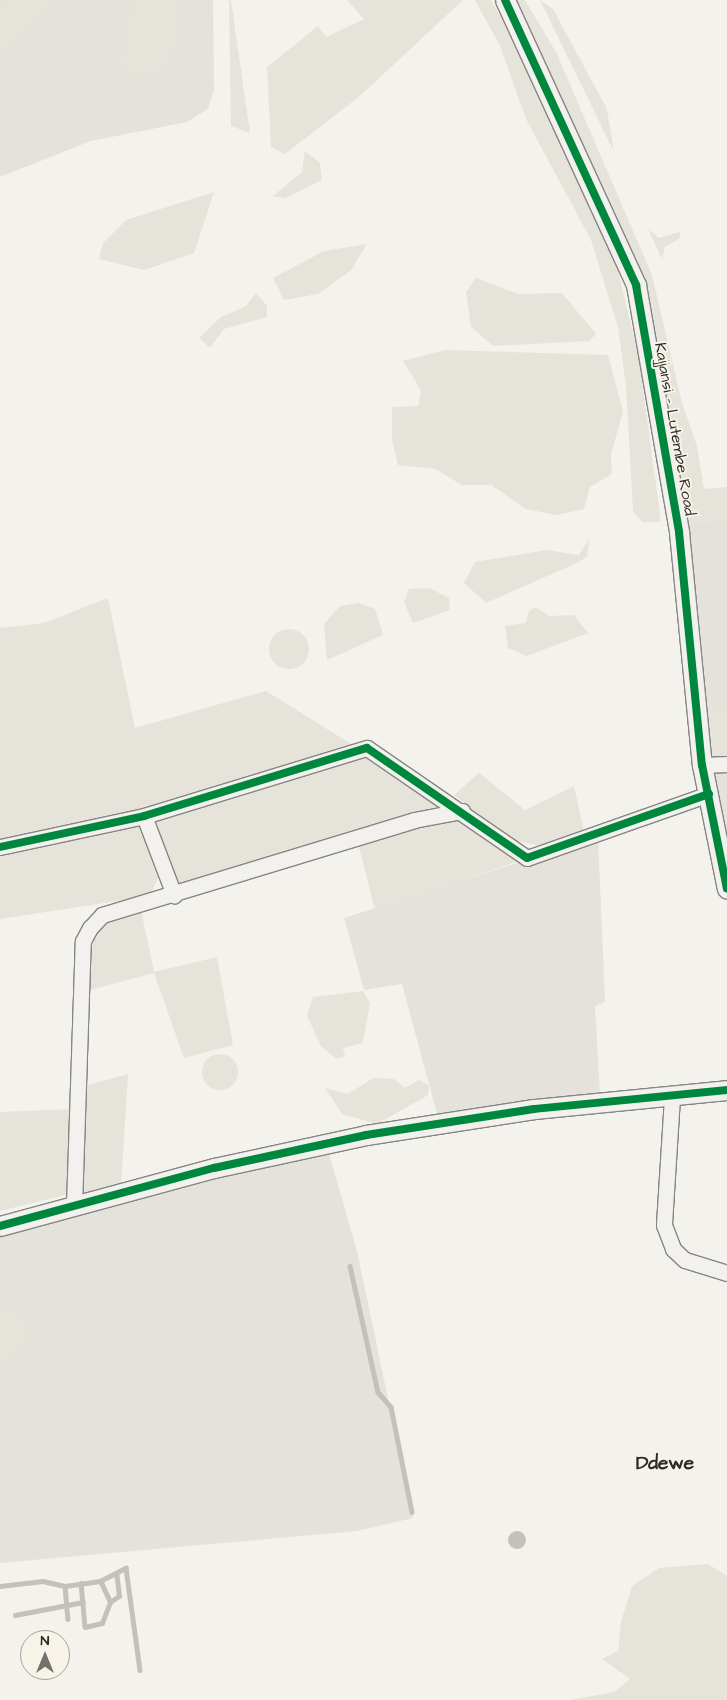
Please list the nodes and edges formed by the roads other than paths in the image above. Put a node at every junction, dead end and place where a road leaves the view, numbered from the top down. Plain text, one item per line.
1 (505, 0) edge
2 (727, 764) edge
3 (702, 765) junction
4 (709, 794) junction
5 (462, 810) junction
6 (144, 816) junction
7 (0, 847) edge
8 (727, 890) edge
9 (174, 895) junction
10 (727, 1090) edge
11 (672, 1097) junction
12 (74, 1206) junction
13 (0, 1226) edge
14 (727, 1273) edge

1 - 3 street, Kajjansi - Lutembe Road
2 - 3 street
3 - 4 street, Kajjansi - Lutembe Road
4 - 5 street
4 - 8 street, Kajjansi - Lutembe Road
5 - 6 street
5 - 9 street
6 - 7 street
6 - 9 street
9 - 12 street
10 - 11 street
11 - 12 street
11 - 14 street
12 - 13 street

